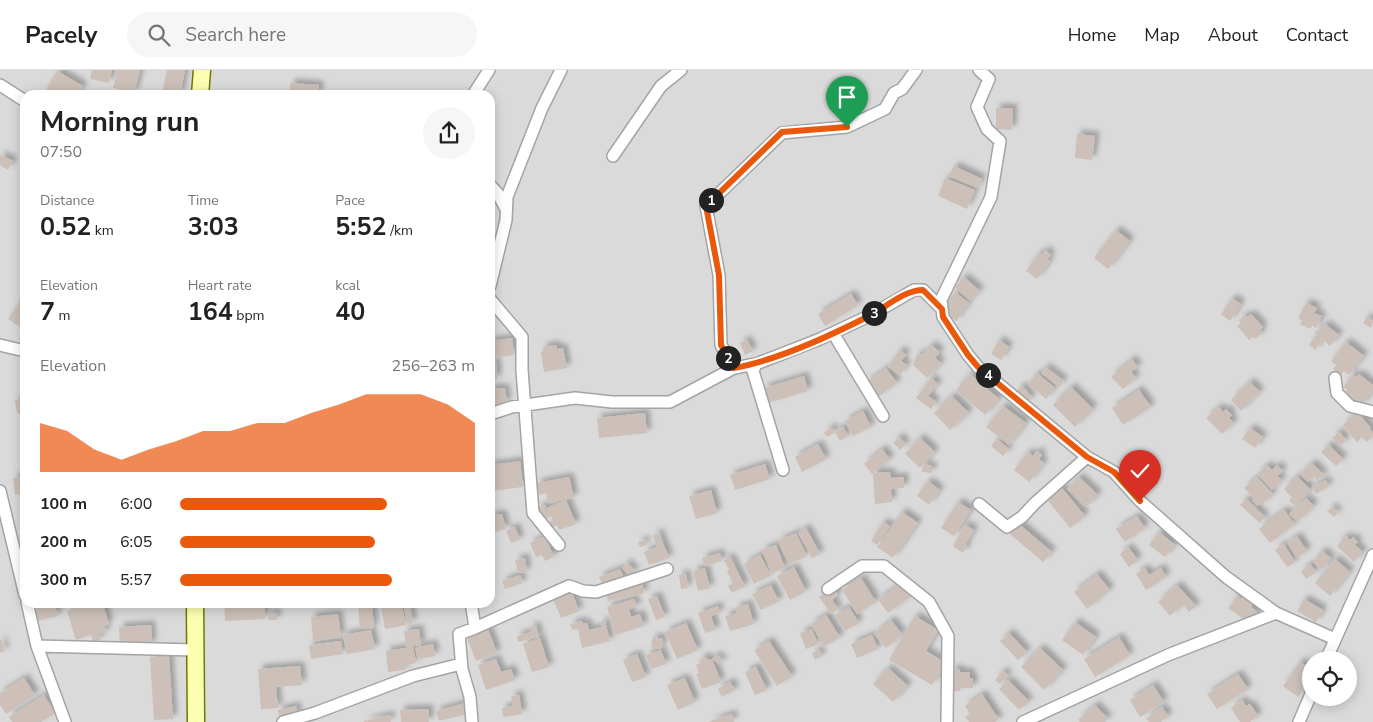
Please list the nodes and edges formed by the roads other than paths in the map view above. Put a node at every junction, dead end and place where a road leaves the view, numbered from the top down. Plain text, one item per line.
1 (202, 70) edge
2 (489, 70) edge
3 (561, 70) edge
4 (681, 70) edge
5 (916, 70) edge
6 (979, 70) edge
7 (0, 85) edge
8 (200, 90) edge
9 (476, 90) edge
10 (20, 98) edge
11 (613, 156) dead end
12 (495, 191) edge
13 (506, 209) junction
14 (495, 265) edge
15 (495, 305) edge
16 (942, 309) junction
17 (833, 333) junction
18 (0, 345) edge
19 (20, 350) edge
20 (756, 364) junction
21 (734, 368) junction
22 (1335, 378) dead end
23 (525, 405) junction
24 (1373, 412) edge
25 (495, 413) edge
26 (883, 416) dead end
27 (1087, 457) junction
28 (783, 470) dead end
29 (0, 492) edge
30 (979, 504) dead end
31 (559, 545) dead end
32 (1373, 555) edge
33 (667, 569) dead end
34 (20, 574) edge
35 (828, 589) dead end
36 (28, 608) edge
37 (195, 608) edge
38 (472, 608) edge
39 (1276, 613) junction
40 (475, 628) junction
41 (1335, 639) junction
42 (37, 646) junction
43 (195, 650) junction
44 (1330, 651) edge
45 (461, 664) junction
46 (1306, 706) edge
47 (65, 722) edge
48 (196, 722) edge
49 (283, 722) edge
50 (472, 722) edge
51 (947, 722) edge
52 (1023, 722) edge
53 (1299, 722) edge

1 - 8 street
2 - 9 street
3 - 13 street
4 - 11 street
5 - 21 street
6 - 16 street
7 - 10 street
12 - 13 street
13 - 14 street
15 - 23 street
16 - 17 street
16 - 27 street
17 - 20 street
17 - 26 street
18 - 19 street
20 - 21 street
20 - 28 street
21 - 23 street
22 - 24 street
23 - 25 street
23 - 31 street
27 - 30 street
27 - 39 street
29 - 34 street
32 - 41 street
33 - 40 street
35 - 51 street
36 - 42 street
37 - 43 street
38 - 40 street
39 - 41 street
39 - 52 street
40 - 45 street
41 - 44 street
42 - 43 street
42 - 47 street
43 - 48 street
45 - 49 street
45 - 50 street
46 - 53 street

